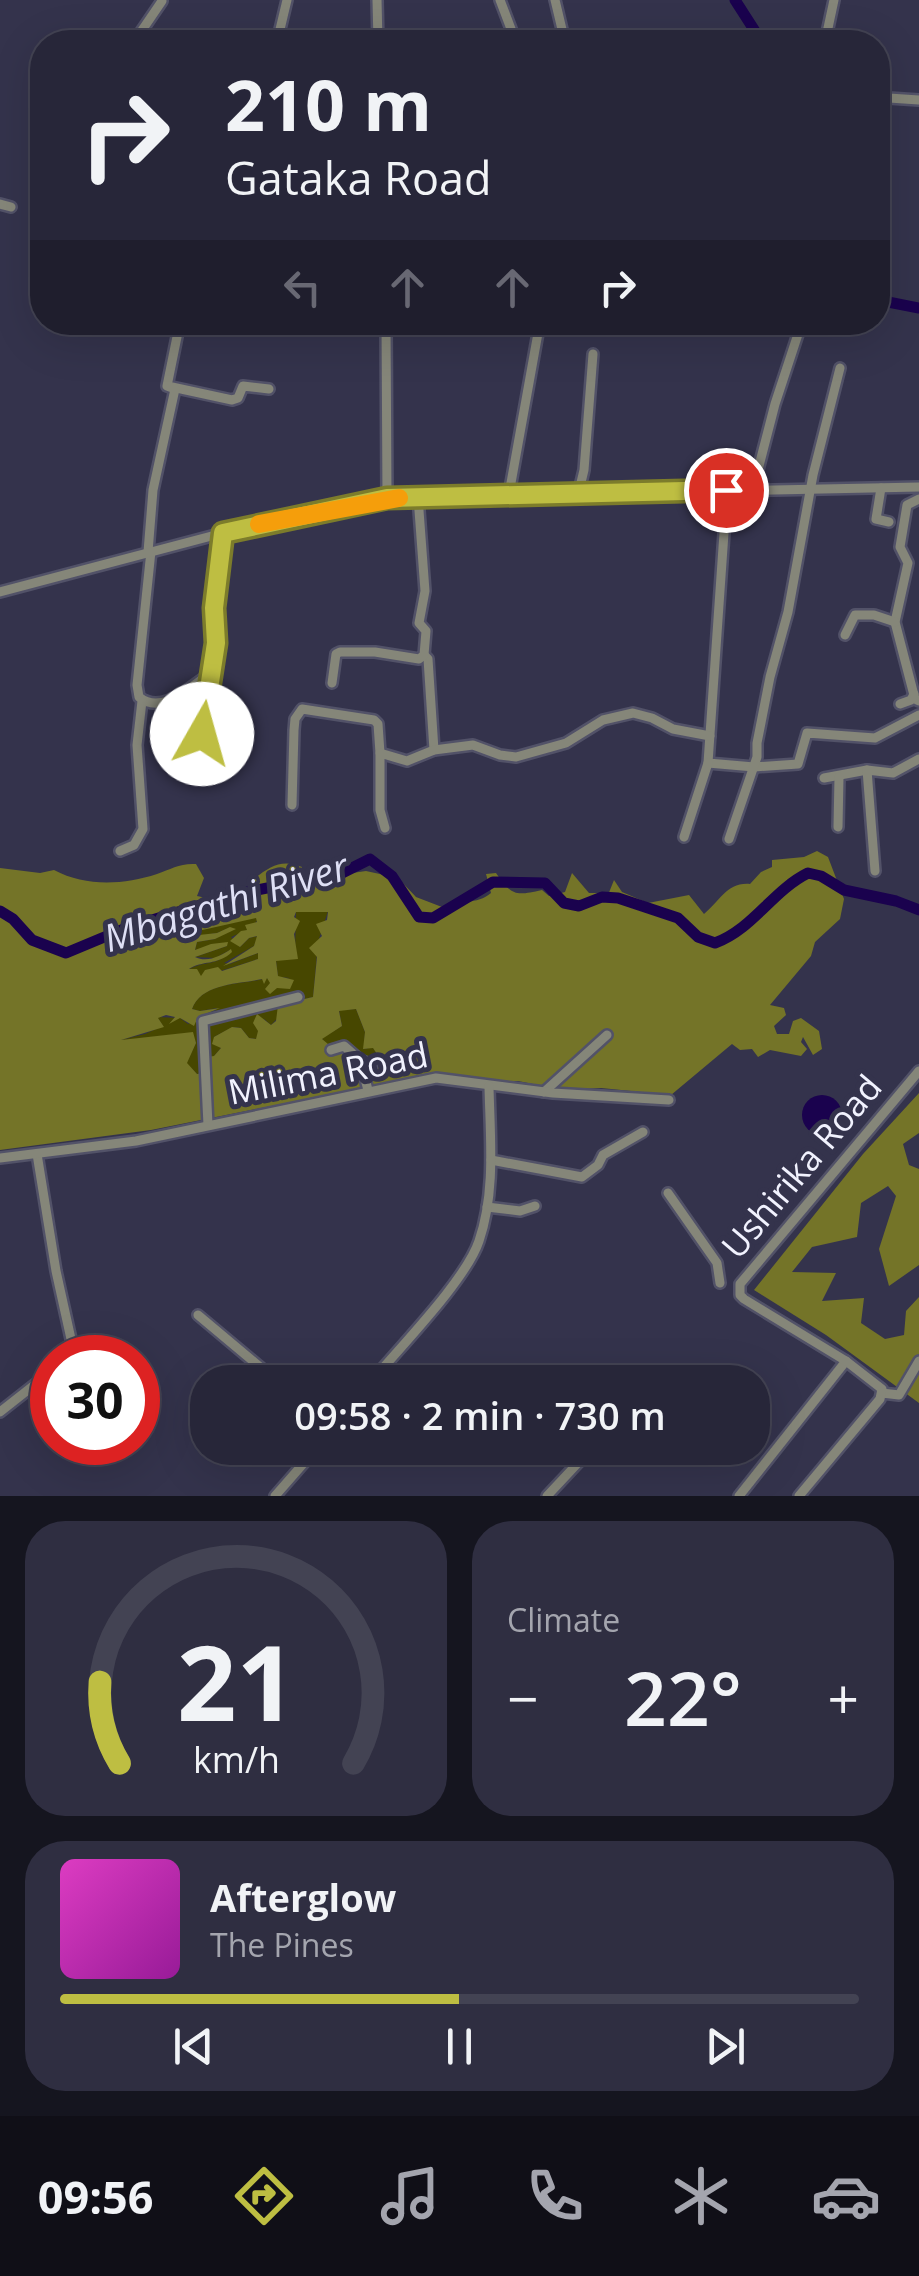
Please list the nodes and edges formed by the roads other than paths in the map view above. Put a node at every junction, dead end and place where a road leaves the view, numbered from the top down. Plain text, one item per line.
1 (287, 0) edge
2 (377, 0) edge
3 (500, 0) edge
4 (555, 0) edge
5 (834, 0) edge
6 (162, 1) edge
7 (142, 30) edge
8 (279, 30) edge
9 (378, 30) edge
10 (511, 30) edge
11 (562, 30) edge
12 (827, 30) edge
13 (890, 96) edge
14 (919, 100) edge
15 (177, 335) edge
16 (386, 335) edge
17 (538, 335) edge
18 (798, 335) edge
19 (592, 354) dead end
20 (840, 368) dead end
21 (167, 386) junction
22 (269, 389) dead end
23 (919, 487) edge
24 (811, 488) junction
25 (881, 488) junction
26 (752, 489) junction
27 (726, 490) junction
28 (509, 494) junction
29 (578, 495) junction
30 (418, 497) junction
31 (387, 498) junction
32 (919, 499) edge
33 (889, 522) dead end
34 (223, 533) junction
35 (149, 552) junction
36 (0, 592) edge
37 (896, 622) junction
38 (845, 635) dead end
39 (424, 656) junction
40 (211, 672) junction
41 (910, 682) junction
42 (332, 684) dead end
43 (919, 700) edge
44 (142, 701) junction
45 (900, 704) dead end
46 (919, 715) edge
47 (202, 734) dead end
48 (710, 736) junction
49 (434, 750) junction
50 (380, 753) junction
51 (919, 758) edge
52 (708, 763) junction
53 (754, 767) junction
54 (867, 770) junction
55 (839, 777) junction
56 (824, 778) dead end
57 (292, 805) dead end
58 (838, 827) dead end
59 (386, 828) dead end
60 (684, 837) dead end
61 (729, 839) dead end
62 (120, 852) dead end
63 (875, 871) dead end
64 (298, 997) dead end
65 (607, 1036) dead end
66 (331, 1050) dead end
67 (919, 1072) edge
68 (489, 1086) junction
69 (368, 1090) junction
70 (544, 1092) junction
71 (669, 1100) dead end
72 (208, 1125) junction
73 (642, 1132) dead end
74 (38, 1154) junction
75 (0, 1158) edge
76 (491, 1160) junction
77 (668, 1193) dead end
78 (535, 1206) dead end
79 (487, 1207) junction
80 (720, 1283) dead end
81 (198, 1315) dead end
82 (69, 1335) edge
83 (846, 1360) junction
84 (919, 1361) edge
85 (258, 1365) edge
86 (385, 1365) edge
87 (30, 1389) edge
88 (882, 1393) junction
89 (0, 1412) edge
90 (301, 1465) edge
91 (576, 1465) edge
92 (275, 1496) edge
93 (547, 1496) edge
94 (739, 1496) edge
95 (799, 1496) edge

1 - 8 street
2 - 9 street
3 - 10 street
4 - 11 street
5 - 12 street
6 - 7 street
13 - 14 street
15 - 21 street
16 - 31 street
17 - 28 street
18 - 26 street
19 - 29 street
20 - 24 street
21 - 22 street
21 - 35 street
23 - 25 street
24 - 25 street
24 - 26 street
24 - 53 street
25 - 33 street
26 - 27 street
27 - 29 street
27 - 48 street
28 - 29 street
28 - 30 street
30 - 31 street
30 - 39 street
31 - 34 street
32 - 37 street
34 - 35 street
34 - 40 street
35 - 36 street
35 - 44 street
37 - 38 street
37 - 41 street
39 - 42 street
39 - 49 street
40 - 44 street
40 - 47 street
41 - 43 street
41 - 45 street
44 - 62 street
46 - 53 street
48 - 49 street
48 - 52 street
49 - 50 street
50 - 57 street
50 - 59 street
51 - 54 street
52 - 53 street
52 - 60 street
53 - 61 street
54 - 55 street
54 - 63 street
55 - 56 street
55 - 58 street
64 - 72 street
65 - 70 street
66 - 69 street
67 - 83 street, Ushirika Road
68 - 69 street, Milima Road
68 - 70 street, Milima Road
68 - 76 street
69 - 72 street, Milima Road
70 - 71 street, Milima Road
72 - 74 street, Milima Road
73 - 76 street
74 - 75 street, Milima Road
74 - 82 street
76 - 79 street
77 - 80 street
78 - 79 street
79 - 86 street
81 - 85 street
83 - 88 street, Ushirika Road
83 - 94 street
84 - 88 street
87 - 89 street
88 - 95 street
90 - 92 street
91 - 93 street

